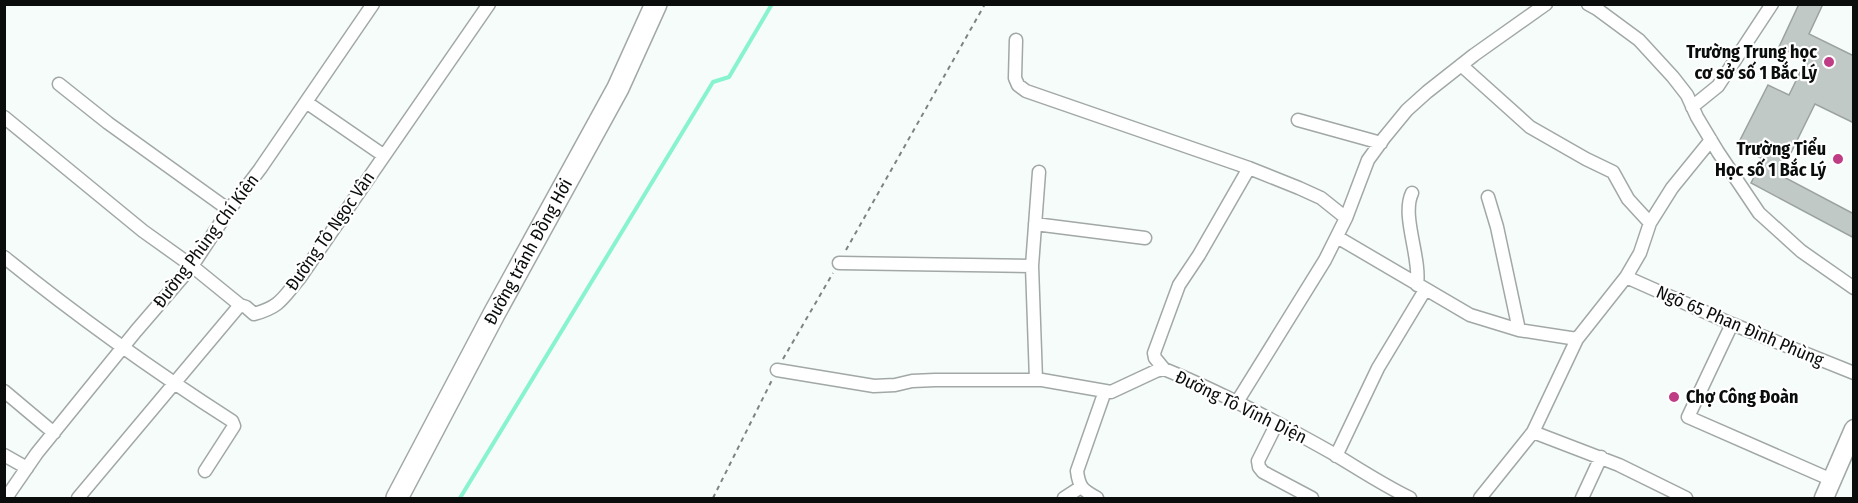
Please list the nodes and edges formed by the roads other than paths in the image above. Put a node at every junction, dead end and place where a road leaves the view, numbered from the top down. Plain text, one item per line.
1 (373, 4) edge
2 (489, 4) edge
3 (656, 4) edge
4 (1546, 4) edge
5 (1588, 4) edge
6 (1772, 4) edge
7 (1016, 40) dead end
8 (1461, 65) junction
9 (59, 84) dead end
10 (306, 102) junction
11 (1692, 106) junction
12 (4, 117) edge
13 (1298, 120) dead end
14 (1711, 140) junction
15 (1381, 143) junction
16 (383, 155) junction
17 (1249, 168) junction
18 (1039, 172) dead end
19 (1412, 193) dead end
20 (1488, 197) dead end
21 (229, 210) junction
22 (1346, 218) junction
23 (1650, 223) junction
24 (1035, 224) junction
25 (1337, 237) junction
26 (1145, 238) dead end
27 (4, 257) edge
28 (839, 263) dead end
29 (192, 266) junction
30 (1032, 266) junction
31 (1626, 277) junction
32 (1421, 288) junction
33 (1854, 288) edge
34 (240, 305) junction
35 (1732, 324) junction
36 (1519, 330) junction
37 (1577, 339) junction
38 (123, 347) junction
39 (1164, 369) junction
40 (777, 370) dead end
41 (1854, 374) edge
42 (1036, 380) junction
43 (174, 384) junction
44 (4, 391) edge
45 (1105, 391) junction
46 (1237, 402) junction
47 (1277, 423) junction
48 (1854, 429) edge
49 (1533, 432) junction
50 (54, 433) junction
51 (4, 455) edge
52 (1336, 456) junction
53 (1601, 457) junction
54 (27, 468) junction
55 (205, 471) dead end
56 (1832, 480) junction
57 (1081, 487) junction
58 (6, 498) edge
59 (78, 498) edge
60 (397, 498) edge
61 (1064, 498) edge
62 (1097, 498) edge
63 (1312, 498) edge
64 (1410, 498) edge
65 (1480, 498) edge
66 (1582, 498) edge
67 (1686, 498) edge
68 (1824, 498) edge

1 - 10 street, Đường Phùng Chí Kiên
2 - 16 street, Đường Tô Ngọc Vân
3 - 60 highway, Đường tránh Đồng Hới
4 - 8 street
5 - 11 street
6 - 11 street
7 - 17 street
8 - 15 street
8 - 23 street
9 - 21 street
10 - 16 street
10 - 21 street, Đường Phùng Chí Kiên
11 - 14 street
12 - 29 street
13 - 15 street
14 - 23 street
14 - 33 street
15 - 22 street
16 - 34 street, Đường Tô Ngọc Vân
17 - 22 street
17 - 39 street
18 - 24 street
19 - 32 street
20 - 36 street
21 - 29 street, Đường Phùng Chí Kiên
22 - 25 street
23 - 31 street
24 - 26 street
24 - 30 street
25 - 32 street
25 - 46 street
27 - 38 street
28 - 30 street
29 - 34 street
29 - 38 street, Đường Phùng Chí Kiên
30 - 42 street
31 - 35 street, Ngõ 65 Phan Đình Phùng
31 - 37 street
32 - 36 street
32 - 52 street
34 - 43 street
35 - 41 street, Ngõ 65 Phan Đình Phùng
35 - 56 street
36 - 37 street
37 - 49 street
38 - 43 street
38 - 50 street, Đường Phùng Chí Kiên
39 - 45 street, Đường Tô Vĩnh Diện
39 - 46 street, Đường Tô Vĩnh Diện
40 - 42 street, Đường Tô Vĩnh Diện
42 - 45 street, Đường Tô Vĩnh Diện
43 - 55 street
43 - 59 street
44 - 50 street
45 - 57 street
46 - 47 street, Đường Tô Vĩnh Diện
47 - 52 street, Đường Tô Vĩnh Diện
47 - 63 street
48 - 56 main road
49 - 53 street
49 - 65 street
50 - 54 street, Đường Phùng Chí Kiên
51 - 54 street
52 - 64 street, Đường Tô Vĩnh Diện
53 - 66 street
53 - 67 street
54 - 58 street, Đường Phùng Chí Kiên
56 - 68 main road
57 - 61 street
57 - 62 street

